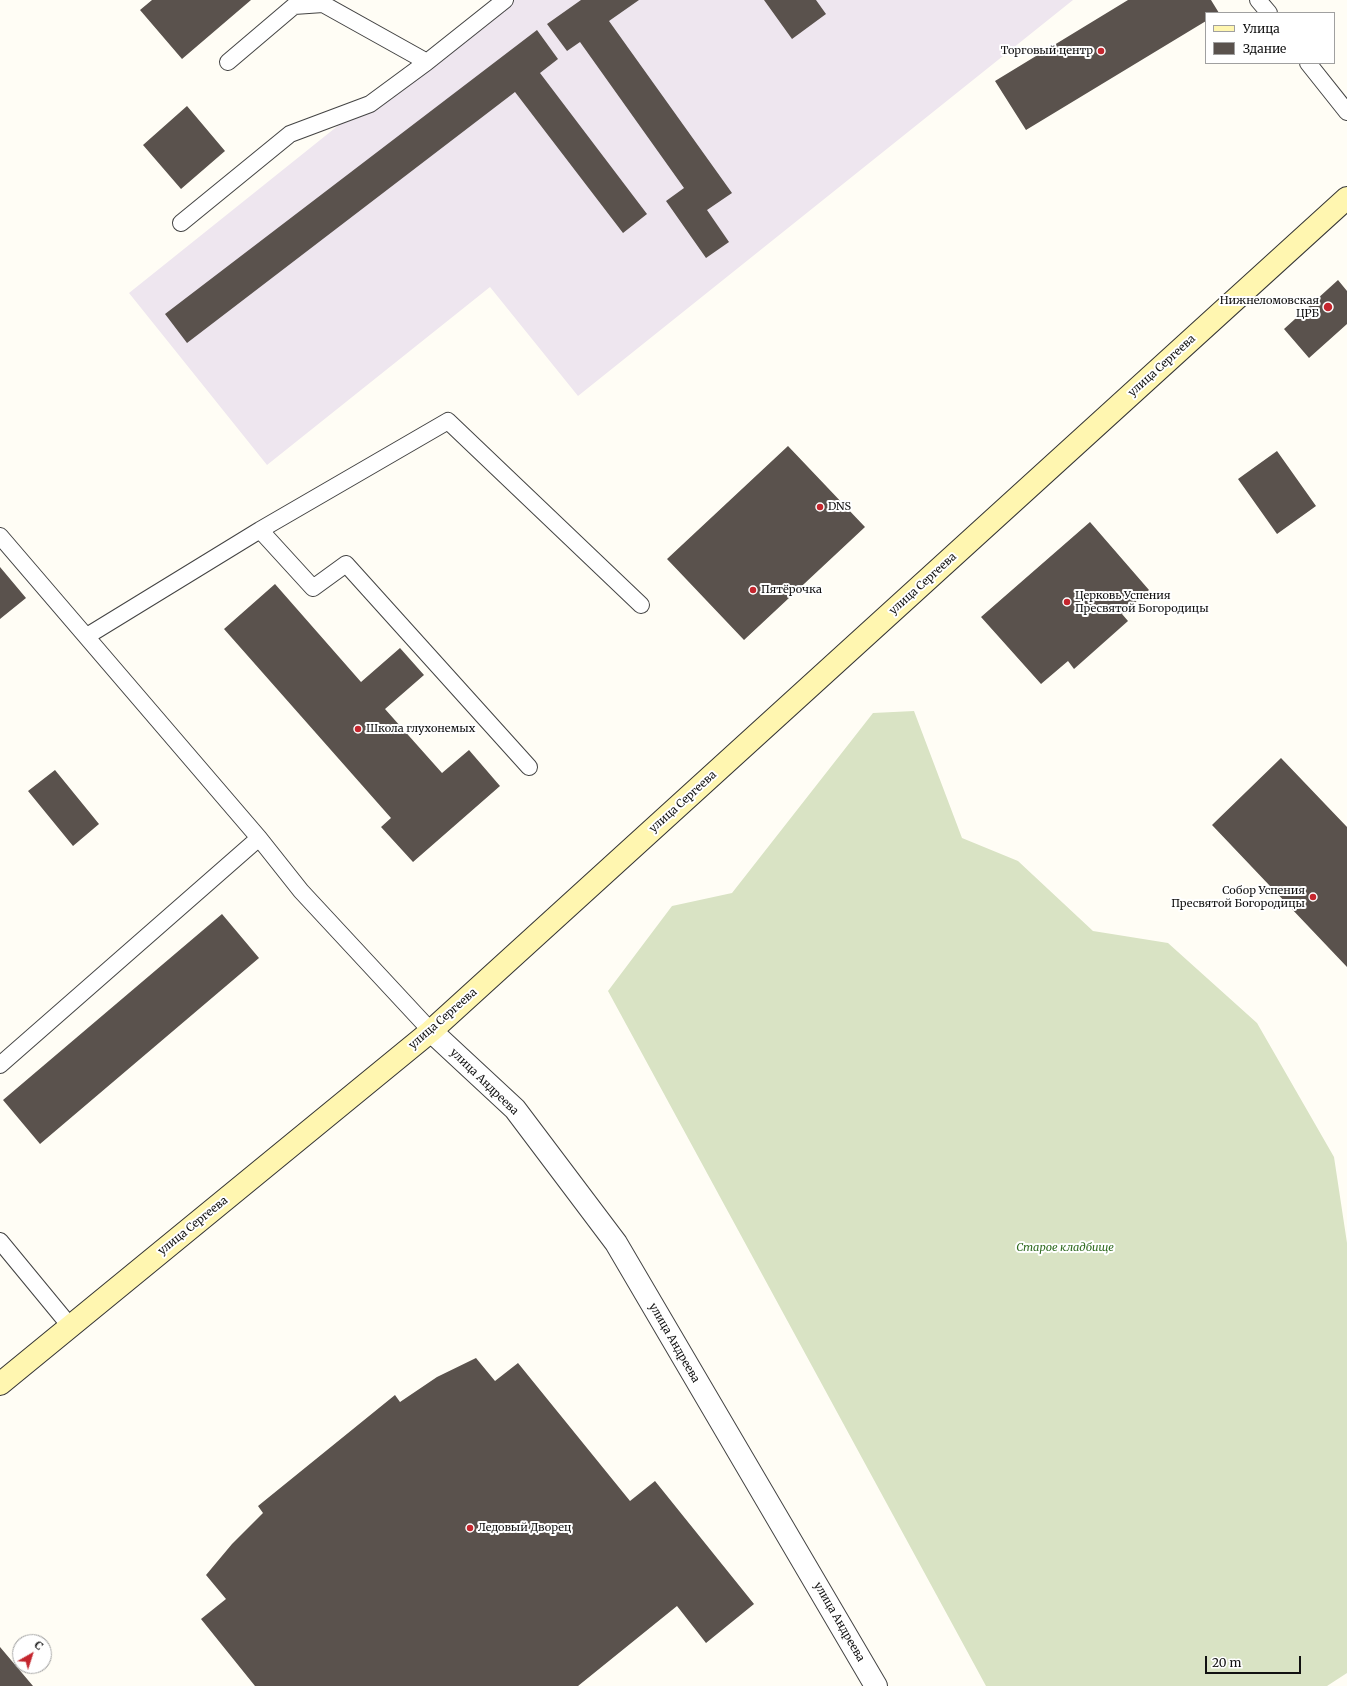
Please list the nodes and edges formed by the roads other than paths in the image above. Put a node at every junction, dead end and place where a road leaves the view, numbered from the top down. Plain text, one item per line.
1 (505, 0) edge
2 (1258, 0) edge
3 (1268, 12) edge
4 (228, 62) dead end
5 (427, 62) junction
6 (1309, 64) edge
7 (1347, 112) edge
8 (1347, 198) edge
9 (181, 223) dead end
10 (260, 530) junction
11 (0, 536) edge
12 (641, 605) dead end
13 (87, 636) junction
14 (529, 767) dead end
15 (259, 838) junction
16 (431, 1031) junction
17 (0, 1065) edge
18 (0, 1242) edge
19 (70, 1326) junction
20 (0, 1384) edge
21 (876, 1686) edge

1 - 5 lane
2 - 3 lane
4 - 5 lane
5 - 9 lane
6 - 7 lane
8 - 16 main road, улица Сергеева
10 - 12 lane
10 - 13 lane
10 - 14 lane
11 - 13 lane
13 - 15 lane
15 - 16 lane
15 - 17 lane
16 - 19 main road, улица Сергеева
16 - 21 street, улица Андреева
18 - 19 lane
19 - 20 main road, улица Сергеева

